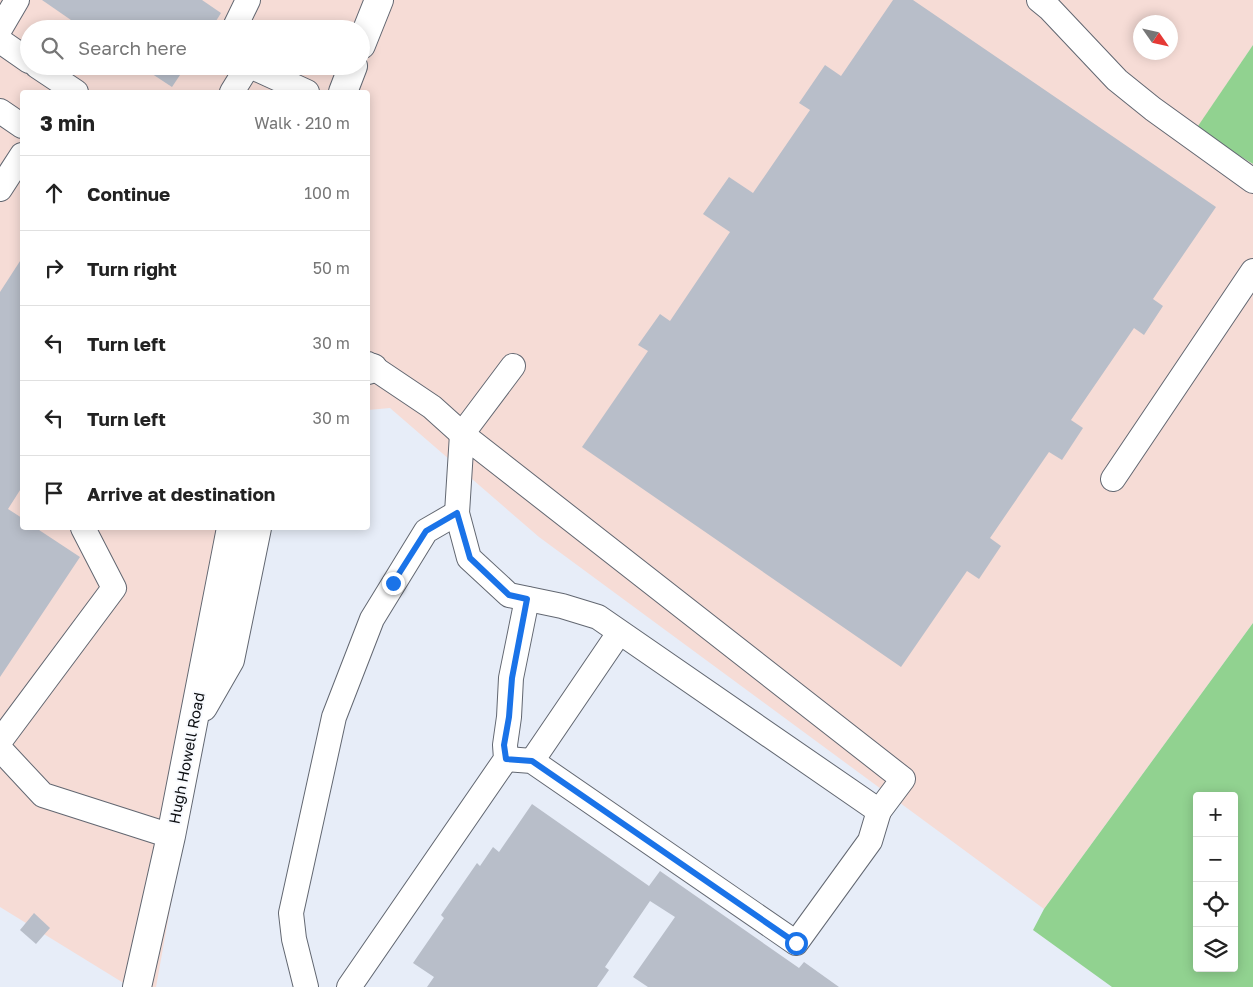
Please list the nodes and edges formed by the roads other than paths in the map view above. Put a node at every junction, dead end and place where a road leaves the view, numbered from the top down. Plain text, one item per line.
1 (17, 0) edge
2 (248, 0) edge
3 (379, 0) edge
4 (1039, 0) edge
5 (238, 20) edge
6 (370, 23) edge
7 (0, 29) edge
8 (0, 41) edge
9 (20, 54) edge
10 (50, 75) edge
11 (243, 75) edge
12 (269, 75) edge
13 (350, 75) edge
14 (73, 90) edge
15 (233, 90) edge
16 (302, 90) edge
17 (344, 90) edge
18 (0, 111) edge
19 (20, 125) edge
20 (20, 158) edge
21 (1253, 181) edge
22 (0, 189) edge
23 (1253, 271) edge
24 (514, 366) dead end
25 (370, 368) edge
26 (462, 434) junction
27 (1113, 479) dead end
28 (457, 513) junction
29 (85, 530) edge
30 (231, 530) edge
31 (257, 530) edge
32 (527, 599) junction
33 (619, 633) junction
34 (193, 726) junction
35 (0, 741) edge
36 (0, 749) edge
37 (506, 759) junction
38 (532, 761) junction
39 (879, 810) junction
40 (171, 836) junction
41 (137, 987) edge
42 (306, 987) edge
43 (349, 987) edge

1 - 7 street
2 - 5 street
3 - 6 main road
4 - 21 street
8 - 9 street
10 - 14 street
11 - 15 street
12 - 16 street
13 - 17 main road
18 - 19 street
20 - 22 street
23 - 27 street
24 - 26 street
25 - 26 street
26 - 28 street
26 - 39 street
28 - 32 street
28 - 42 street
29 - 35 street
30 - 34 main road, Hugh Howell Road
31 - 34 main road
32 - 33 street
32 - 37 street
33 - 38 street
33 - 39 street
34 - 40 main road, Hugh Howell Road
36 - 40 street
37 - 38 street
37 - 43 street
38 - 39 street
40 - 41 main road, Hugh Howell Road

